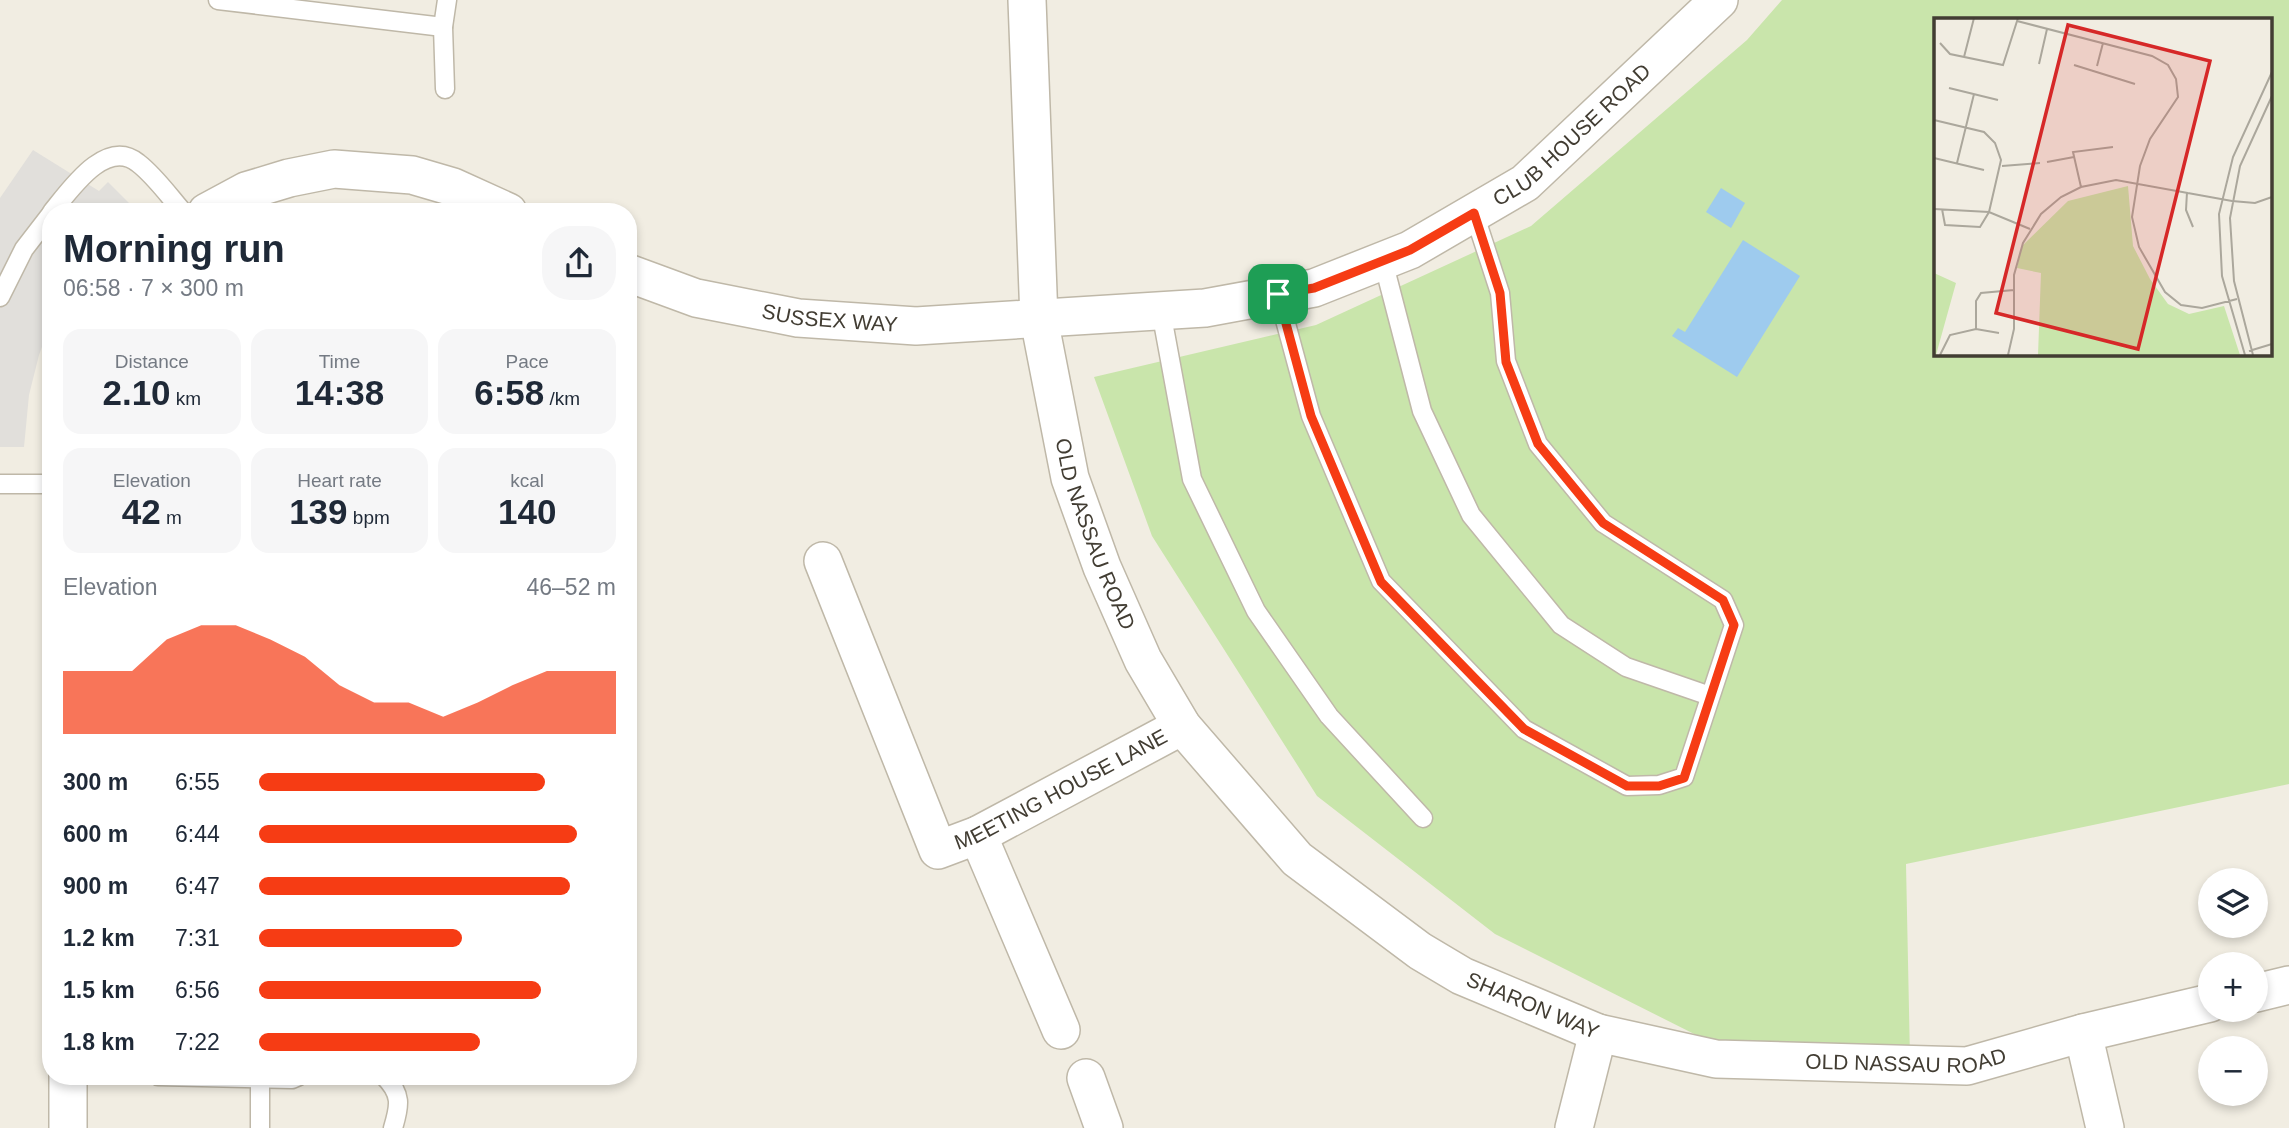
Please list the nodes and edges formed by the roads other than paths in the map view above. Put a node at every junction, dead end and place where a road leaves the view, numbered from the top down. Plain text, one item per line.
1 (218, 0) edge
2 (447, 0) edge
3 (1027, 0) edge
4 (1719, 0) edge
5 (443, 27) junction
6 (445, 89) dead end
7 (60, 203) edge
8 (175, 203) edge
9 (224, 203) edge
10 (488, 203) edge
11 (1474, 213) junction
12 (42, 226) edge
13 (1382, 261) junction
14 (637, 276) edge
15 (1278, 294) junction
16 (0, 297) edge
17 (1161, 311) junction
18 (1039, 319) junction
19 (0, 484) edge
20 (42, 484) edge
21 (823, 561) dead end
22 (1710, 696) junction
23 (1182, 726) junction
24 (1423, 818) dead end
25 (978, 835) junction
26 (1420, 951) joint
27 (2289, 985) edge
28 (2268, 990) edge
29 (2198, 1006) edge
30 (1060, 1030) dead end
31 (1598, 1033) junction
32 (2083, 1033) junction
33 (1086, 1078) dead end
34 (68, 1085) edge
35 (260, 1085) edge
36 (393, 1085) edge
37 (68, 1128) edge
38 (260, 1128) edge
39 (393, 1128) edge
40 (1104, 1128) edge
41 (1574, 1128) edge
42 (2105, 1128) edge

1 - 5 lane
2 - 5 lane
3 - 18 street, OLD NASSAU ROAD
4 - 11 street, CLUB HOUSE ROAD
5 - 6 lane
7 - 8 lane
9 - 10 street
11 - 13 street, CLUB HOUSE ROAD
11 - 22 lane
12 - 16 lane
13 - 15 street, CLUB HOUSE ROAD
13 - 22 lane
14 - 18 street, SUSSEX WAY
15 - 17 street, CLUB HOUSE ROAD
15 - 22 lane
17 - 18 street, CLUB HOUSE ROAD
17 - 24 lane
18 - 23 street, OLD NASSAU ROAD
19 - 20 lane
21 - 25 street, MEETING HOUSE LANE
23 - 25 street, MEETING HOUSE LANE
23 - 26 street, OLD NASSAU ROAD
25 - 30 street
26 - 31 street, SHARON WAY
27 - 28 street
29 - 32 street, OLD NASSAU ROAD
31 - 32 street, OLD NASSAU ROAD
31 - 41 street, SHARON WAY
32 - 42 street
33 - 40 street
34 - 37 street
35 - 38 lane
36 - 39 lane

